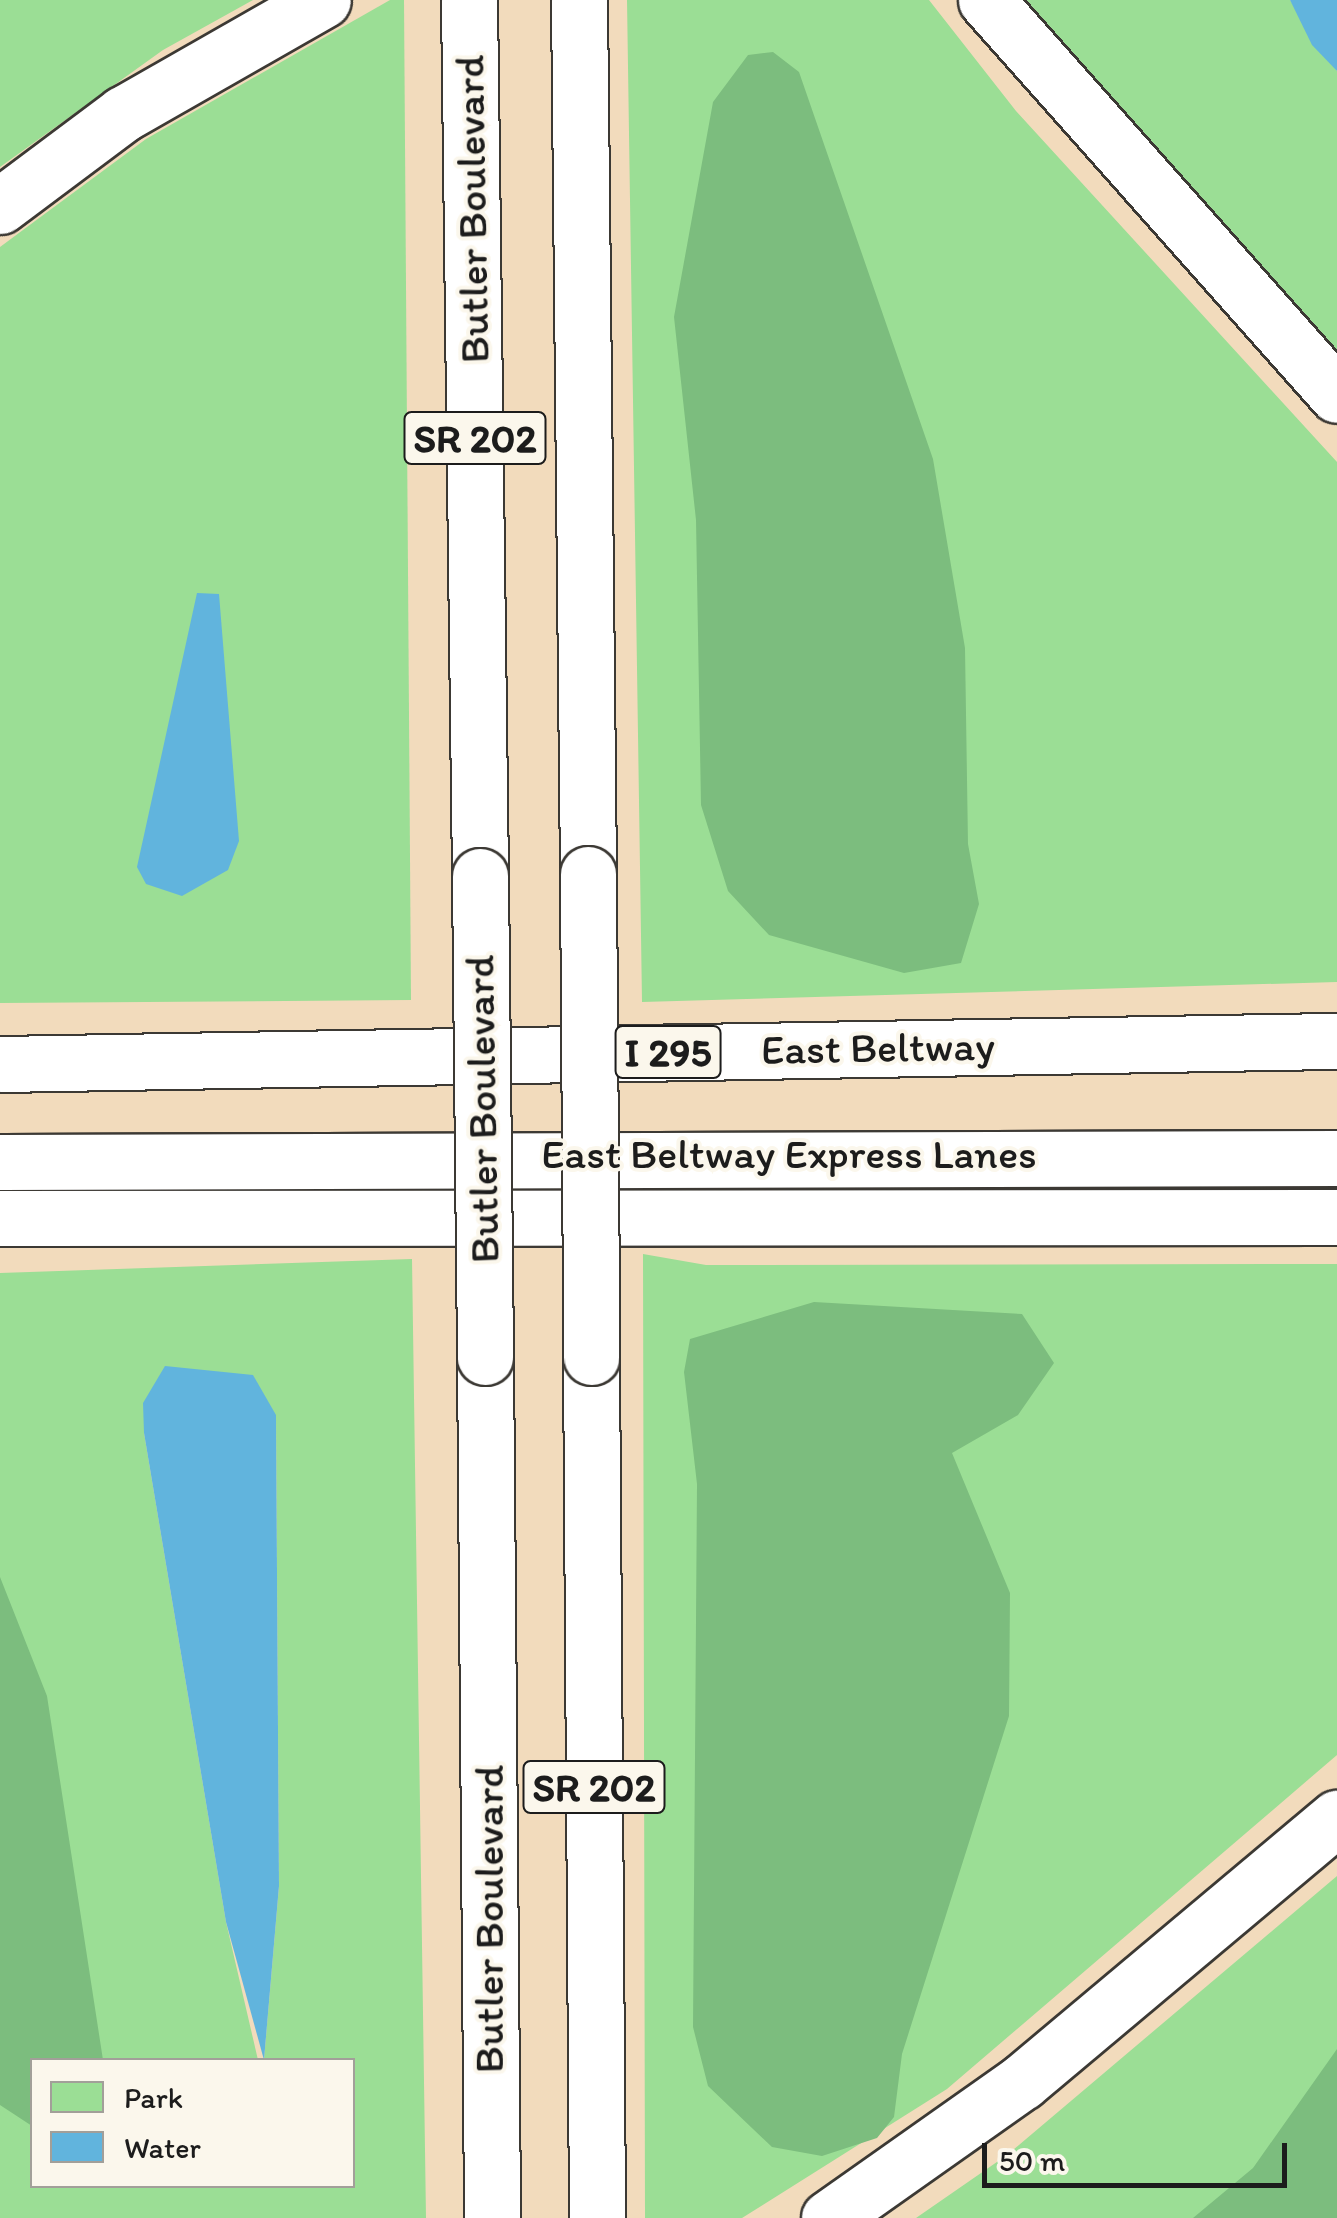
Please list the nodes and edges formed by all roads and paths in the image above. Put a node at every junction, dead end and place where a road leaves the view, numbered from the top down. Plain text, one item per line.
1 (322, 0) edge
2 (469, 0) edge
3 (579, 0) edge
4 (986, 0) edge
5 (0, 206) edge
6 (1337, 395) edge
7 (1337, 1041) edge
8 (0, 1064) edge
9 (1337, 1158) edge
10 (0, 1162) edge
11 (1337, 1217) edge
12 (0, 1218) edge
13 (1337, 1818) edge
14 (492, 2218) edge
15 (598, 2218) edge
16 (829, 2218) edge

1 - 5 highway
2 - 14 highway, Butler Boulevard / SR 202, bridge
3 - 15 highway, SR 202, bridge
4 - 6 highway
7 - 8 highway, East Beltway / I 295
9 - 10 highway, East Beltway Express Lanes
11 - 12 highway
13 - 16 highway

